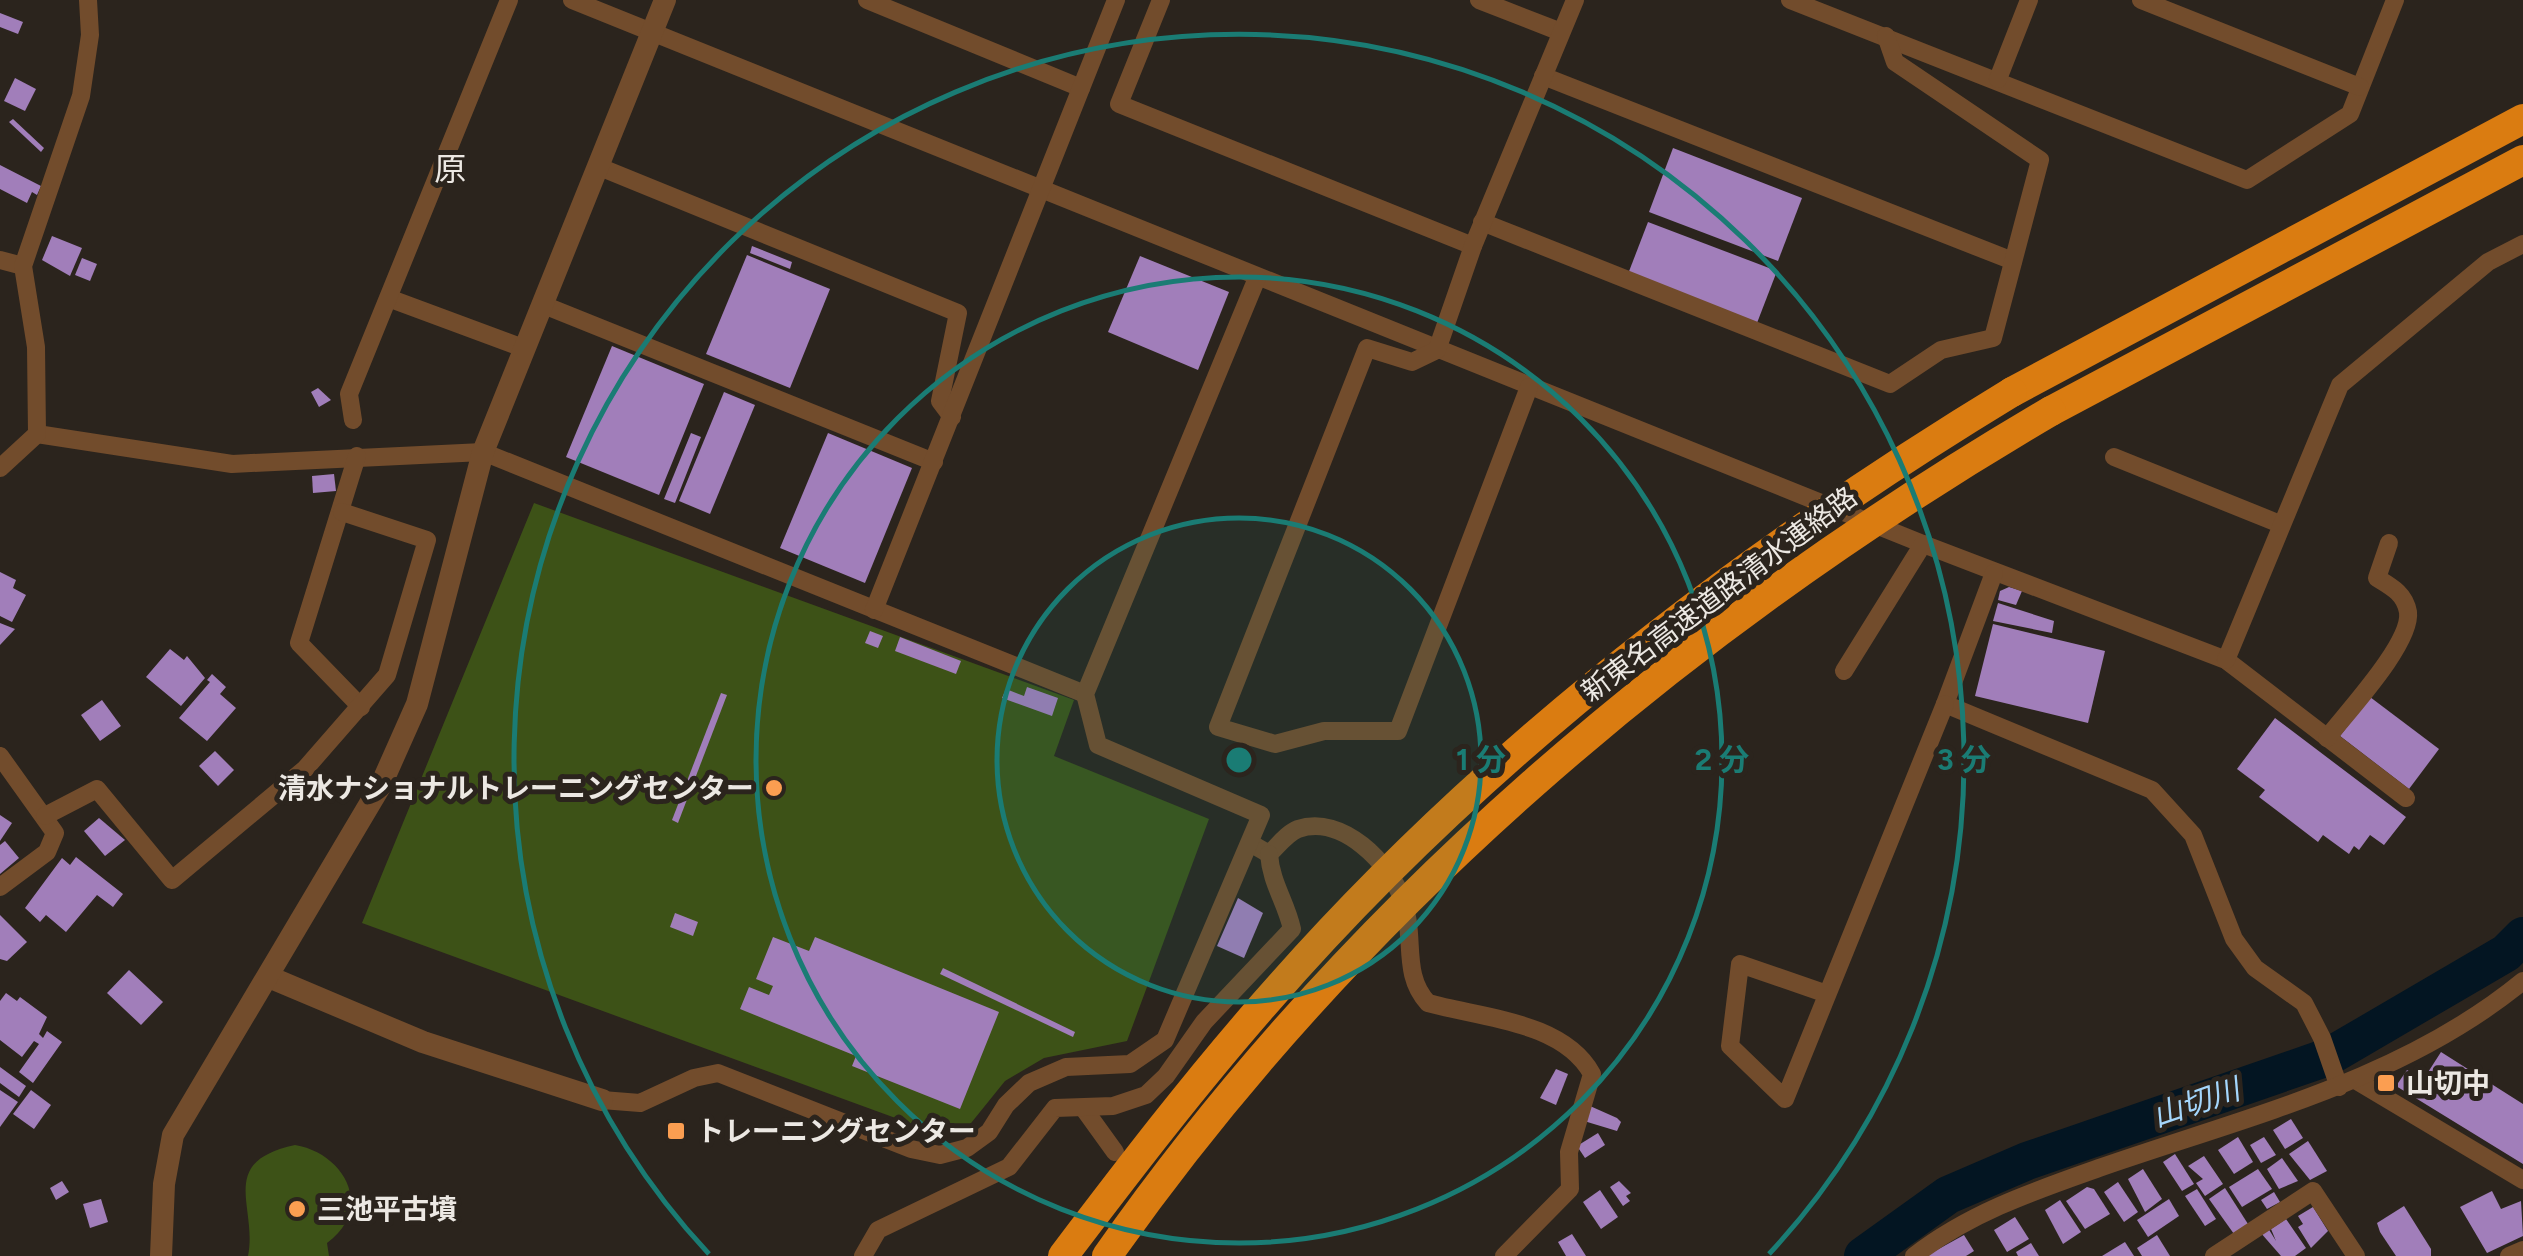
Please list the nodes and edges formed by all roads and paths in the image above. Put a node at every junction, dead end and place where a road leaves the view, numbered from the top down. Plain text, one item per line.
1 (88, 0) edge
2 (510, 0) edge
3 (572, 0) edge
4 (665, 0) edge
5 (868, 0) edge
6 (1116, 0) edge
7 (1161, 0) edge
8 (1479, 0) edge
9 (1575, 0) edge
10 (1790, 0) edge
11 (2029, 0) edge
12 (2141, 0) edge
13 (2395, 0) edge
14 (653, 32) junction
15 (1561, 32) junction
16 (1886, 36) junction
17 (1543, 76) junction
18 (1998, 79) junction
19 (2360, 87) junction
20 (1080, 88) junction
21 (2523, 119) edge
22 (2523, 160) edge
23 (597, 166) junction
24 (1038, 191) junction
25 (1482, 222) junction
26 (2523, 244) edge
27 (1473, 246) junction
28 (0, 260) edge
29 (2013, 261) junction
30 (23, 266) junction
31 (1257, 278) junction
32 (391, 299) junction
33 (541, 304) junction
34 (522, 348) junction
35 (1436, 350) junction
36 (1529, 387) junction
37 (952, 416) junction
38 (354, 420) dead end
39 (37, 434) junction
40 (483, 452) junction
41 (357, 456) junction
42 (2114, 457) dead end
43 (934, 462) junction
44 (0, 468) edge
45 (342, 512) junction
46 (2280, 524) junction
47 (1922, 544) junction
48 (2389, 544) dead end
49 (1994, 573) junction
50 (874, 610) junction
51 (2226, 660) junction
52 (1844, 671) dead end
53 (1085, 694) junction
54 (1945, 704) junction
55 (360, 707) junction
56 (2328, 738) junction
57 (0, 756) edge
58 (2406, 798) dead end
59 (45, 816) junction
60 (1250, 844) junction
61 (1268, 854) junction
62 (0, 886) edge
63 (269, 976) junction
64 (2523, 981) edge
65 (1827, 994) junction
66 (2336, 1079) junction
67 (2357, 1081) junction
68 (602, 1100) joint
69 (1084, 1109) junction
70 (1115, 1152) dead end
71 (2523, 1180) edge
72 (2523, 1250) edge
73 (161, 1256) edge
74 (863, 1256) edge
75 (1064, 1256) edge
76 (1106, 1256) edge
77 (1504, 1256) edge
78 (1914, 1256) edge
79 (2214, 1256) edge
80 (2356, 1256) edge
81 (2509, 1256) edge

1 - 30 street
2 - 32 street
3 - 14 street
4 - 14 street
5 - 20 street
6 - 20 street
7 - 27 street
8 - 15 street
9 - 15 street
10 - 16 street
11 - 18 street
12 - 19 street
13 - 19 street
14 - 23 street
14 - 24 street
15 - 17 street
16 - 18 street
16 - 29 street
17 - 25 street
17 - 29 street
18 - 19 street
20 - 24 street
21 - 75 highway, 新東名高速道路清水連絡路, bridge
22 - 76 highway, 新東名高速道路清水連絡路, bridge
23 - 33 street
23 - 37 street
24 - 31 street
24 - 37 street
25 - 27 street
25 - 29 street
26 - 46 street
27 - 35 street
28 - 30 street
30 - 39 street
31 - 35 street
31 - 53 street
32 - 34 street
32 - 38 street
33 - 34 street
33 - 43 street
34 - 40 street
35 - 36 street
35 - 36 street
36 - 47 street
37 - 43 street
39 - 41 street
39 - 44 street
40 - 41 street
40 - 50 street
40 - 63 street
41 - 45 street
42 - 46 street
43 - 50 street
45 - 55 street
45 - 55 street
46 - 51 street
47 - 49 street
47 - 52 street
48 - 56 street
49 - 51 street
49 - 54 street
50 - 53 street
51 - 56 street
53 - 60 street
54 - 65 street
54 - 66 street
55 - 59 street
56 - 58 street
57 - 59 street
59 - 62 street
60 - 61 street
60 - 68 street
61 - 69 street
61 - 77 street
63 - 68 street
63 - 73 street
64 - 67 street
65 - 65 street
66 - 67 street
66 - 78 street
67 - 71 street
69 - 70 street
69 - 74 street
72 - 81 street
79 - 80 street

